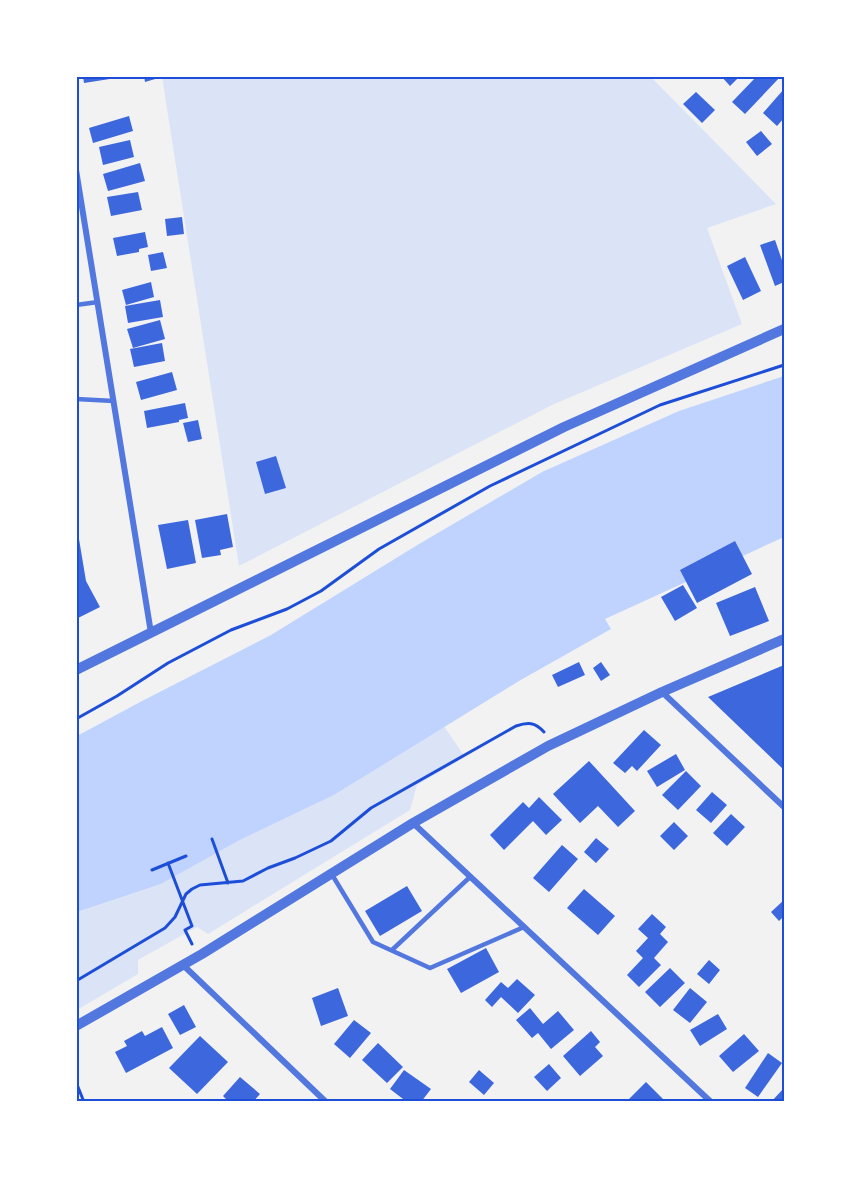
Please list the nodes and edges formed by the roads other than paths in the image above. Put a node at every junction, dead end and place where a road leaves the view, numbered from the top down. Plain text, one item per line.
1 (76, 170) edge
2 (98, 302) junction
3 (76, 305) edge
4 (784, 329) edge
5 (76, 399) edge
6 (114, 401) junction
7 (151, 633) junction
8 (784, 639) edge
9 (76, 670) edge
10 (662, 692) junction
11 (784, 807) edge
12 (413, 823) junction
13 (331, 873) junction
14 (470, 877) junction
15 (524, 927) junction
16 (392, 950) junction
17 (183, 965) junction
18 (76, 1026) edge
19 (326, 1101) edge
20 (711, 1101) edge

1 - 2 street
2 - 3 lane
2 - 6 street
4 - 7 street
5 - 6 lane
6 - 7 street
7 - 9 street
8 - 10 street
10 - 11 street
10 - 12 street
12 - 13 street
12 - 14 street
13 - 16 lane
13 - 17 street
14 - 15 street
14 - 16 lane
15 - 16 lane
15 - 20 street
17 - 18 street
17 - 19 street

